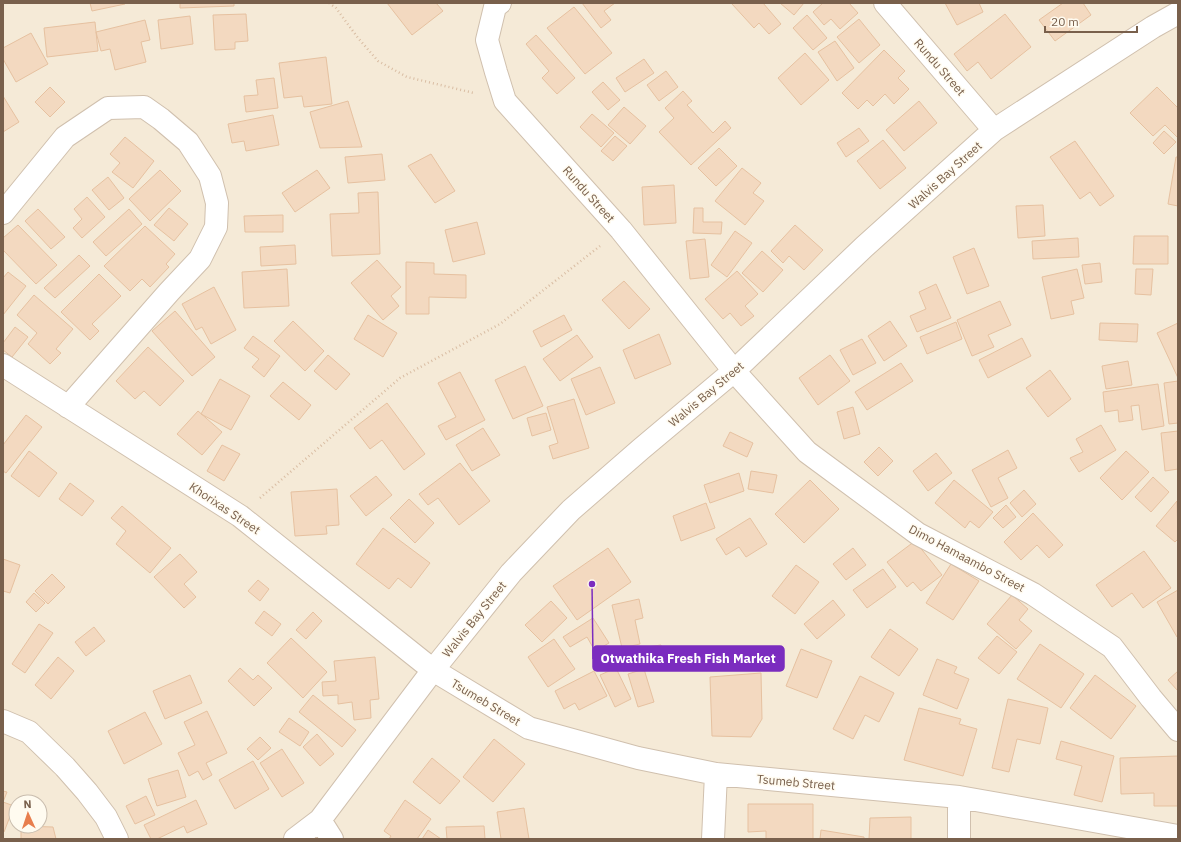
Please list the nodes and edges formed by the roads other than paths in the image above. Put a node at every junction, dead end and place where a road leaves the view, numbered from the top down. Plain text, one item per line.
1 (500, 3) edge
2 (885, 3) edge
3 (1178, 13) edge
4 (994, 130) junction
5 (3, 213) edge
6 (3, 365) edge
7 (734, 371) junction
8 (68, 407) junction
9 (433, 670) junction
10 (3, 721) edge
11 (1178, 730) edge
12 (716, 774) junction
13 (959, 797) junction
14 (320, 820) junction
15 (1178, 836) edge
16 (117, 839) edge
17 (295, 839) edge
18 (332, 839) edge
19 (713, 839) edge
20 (960, 839) edge

1 - 7 street, Rundu Street
2 - 4 street, Rundu Street
3 - 4 street, Walvis Bay Street
4 - 7 street, Walvis Bay Street
5 - 8 street
6 - 8 street, Khorixas Street
7 - 9 street, Walvis Bay Street
7 - 11 street, Dimo Hamaambo Street
8 - 9 street, Khorixas Street
9 - 12 street, Tsumeb Street
9 - 14 street, Walvis Bay Street
10 - 16 street
12 - 13 street, Tsumeb Street
12 - 19 street
13 - 15 street, Tsumeb Street
13 - 20 street
14 - 17 street, Walvis Bay Street
14 - 18 street

